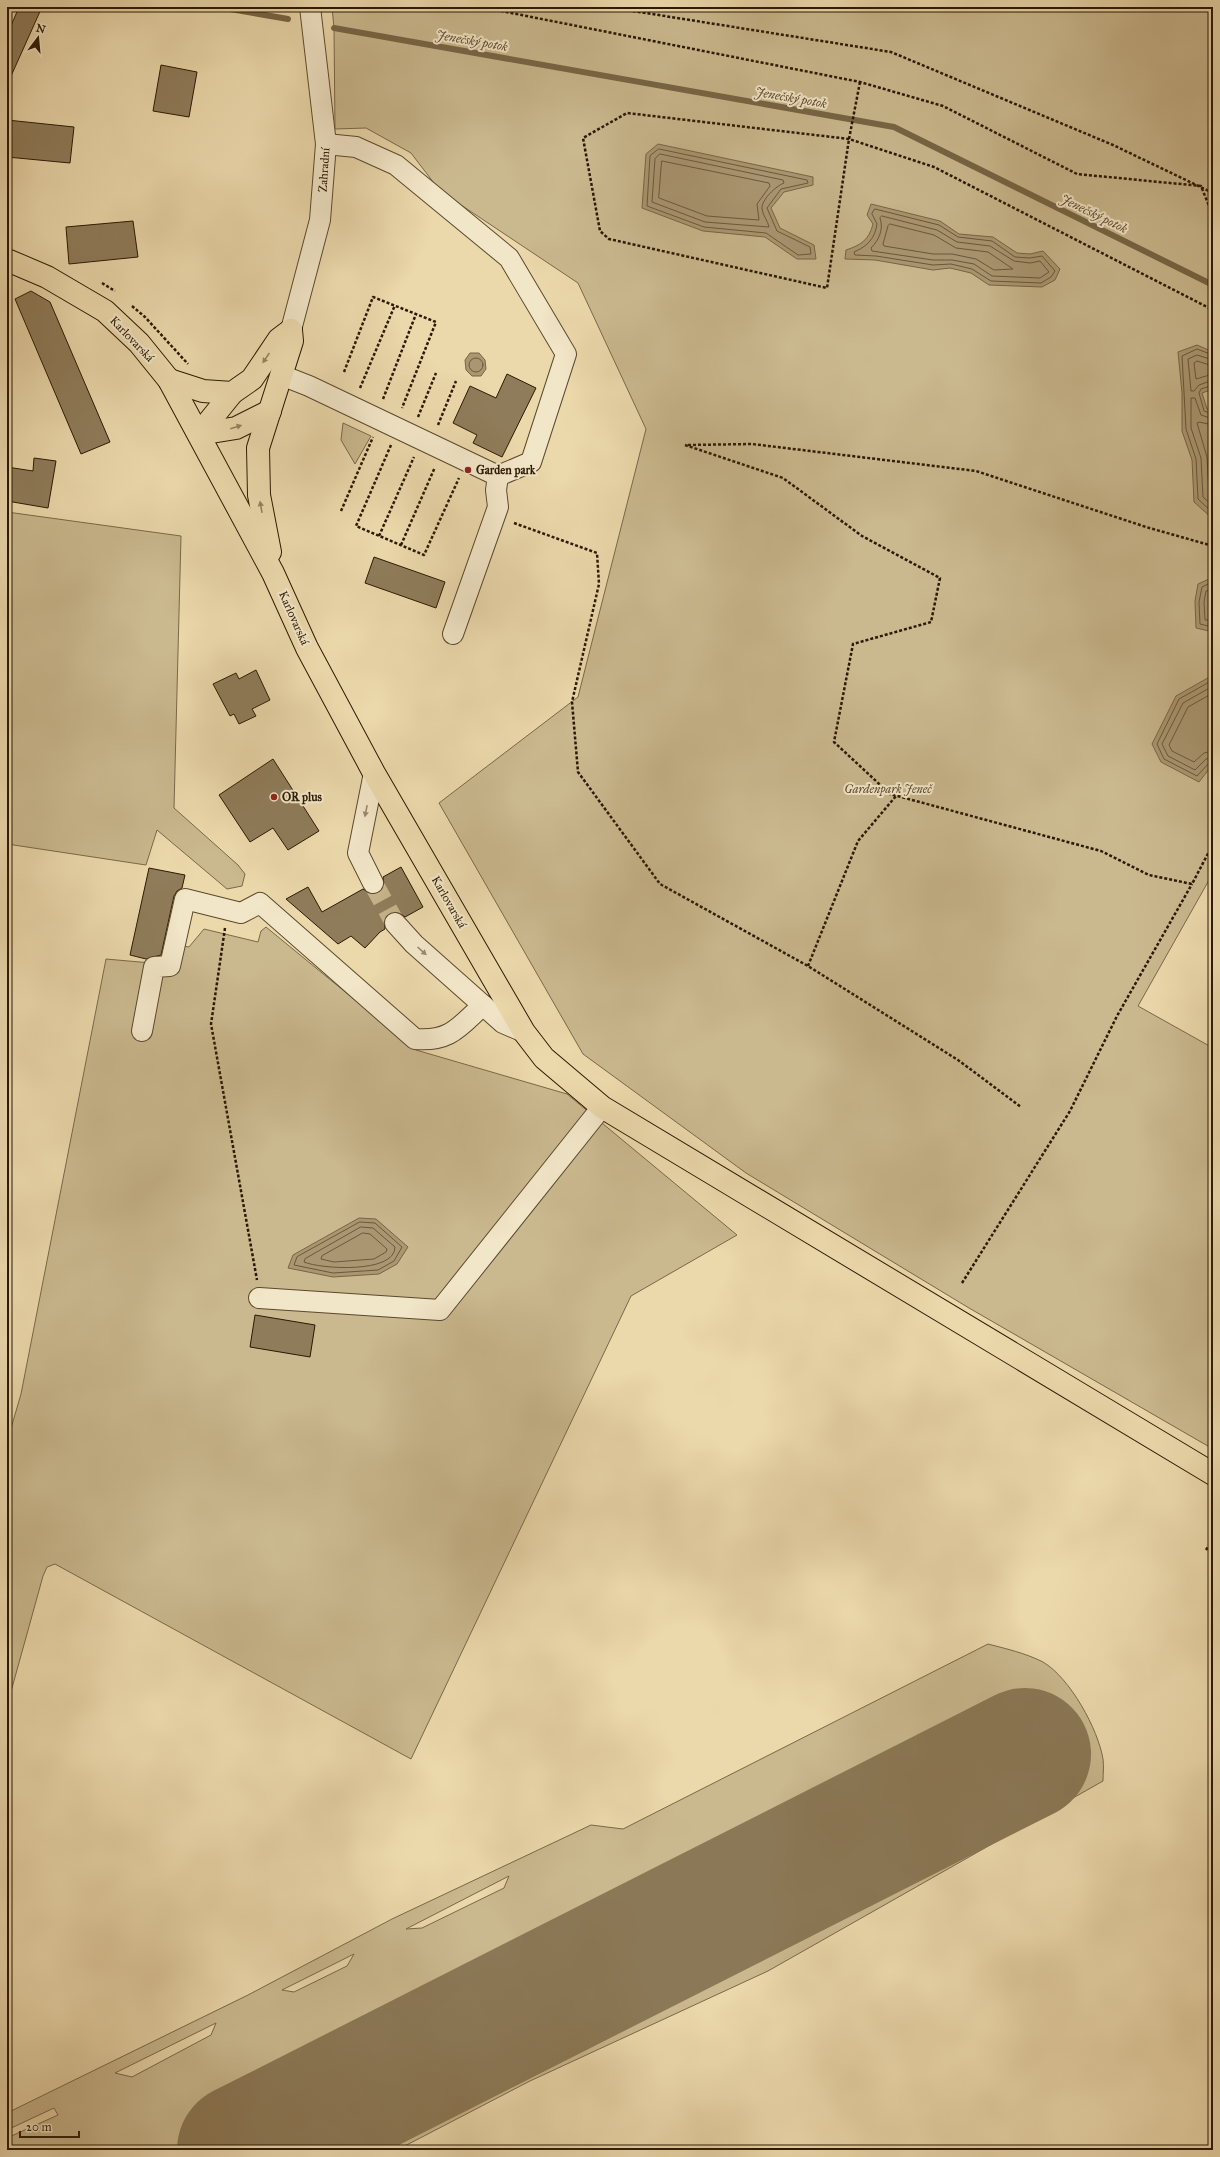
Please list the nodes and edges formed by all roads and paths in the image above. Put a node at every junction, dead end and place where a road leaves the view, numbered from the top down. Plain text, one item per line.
1 (310, 7) edge
2 (481, 7) edge
3 (608, 7) edge
4 (860, 82) junction
5 (849, 139) junction
6 (326, 144) junction
7 (1200, 186) junction
8 (1213, 193) edge
9 (1213, 216) edge
10 (7, 260) edge
11 (395, 306) junction
12 (1213, 310) edge
13 (416, 314) junction
14 (291, 330) junction
15 (344, 372) dead end
16 (436, 373) dead end
17 (281, 375) junction
18 (169, 380) junction
19 (456, 381) dead end
20 (232, 393) junction
21 (352, 406) junction
22 (270, 411) junction
23 (406, 433) junction
24 (199, 434) junction
25 (466, 461) junction
26 (498, 476) junction
27 (341, 511) dead end
28 (495, 516) junction
29 (379, 536) junction
30 (401, 545) junction
31 (1213, 546) edge
32 (273, 573) junction
33 (453, 634) dead end
34 (374, 773) junction
35 (896, 796) junction
36 (1213, 844) edge
37 (373, 883) tunnel mouth
38 (1192, 884) junction
39 (228, 910) junction
40 (395, 923) tunnel mouth
41 (808, 966) junction
42 (484, 1005) junction
43 (142, 1031) dead end
44 (524, 1032) junction
45 (602, 1107) junction
46 (1021, 1107) dead end
47 (962, 1283) dead end
48 (267, 1298) joint
49 (1213, 1474) edge
50 (1213, 1539) edge
51 (1206, 1550) dead end

1 - 6 street, Zahradní
2 - 4 path
3 - 7 path
4 - 5 path
4 - 7 path
5 - 5 path
5 - 12 path
6 - 14 street, Zahradní
6 - 26 street
7 - 8 path
7 - 9 path
10 - 18 main road, Karlovarská
11 - 13 path
11 - 15 path
11 - 21 path
13 - 23 path
13 - 23 path
14 - 17 main road
14 -> 20 main road
16 - 23 path
17 - 21 street
17 - 22 main road
18 - 20 main road
18 - 24 main road, Karlovarská
19 - 23 path
20 - 24 main road
21 - 23 street
24 -> 22 main road
32 -> 22 main road
23 - 25 street
23 - 27 path
23 - 29 path
23 - 29 path
23 - 30 path
24 - 32 main road, Karlovarská
25 - 26 street
25 - 30 path
26 - 28 street
28 - 33 street
28 - 41 path
29 - 30 path
31 - 35 path
32 - 34 main road, Karlovarská
34 -> 37 street
34 - 44 main road, Karlovarská
35 - 38 path
35 - 41 path
36 - 38 path
38 - 47 path
39 - 42 street
39 - 43 street
39 - 48 path
40 -> 42 street
41 - 46 path
42 - 44 street
44 - 45 main road, Karlovarská
45 - 48 street
45 - 49 main road, Karlovarská
50 - 51 path

